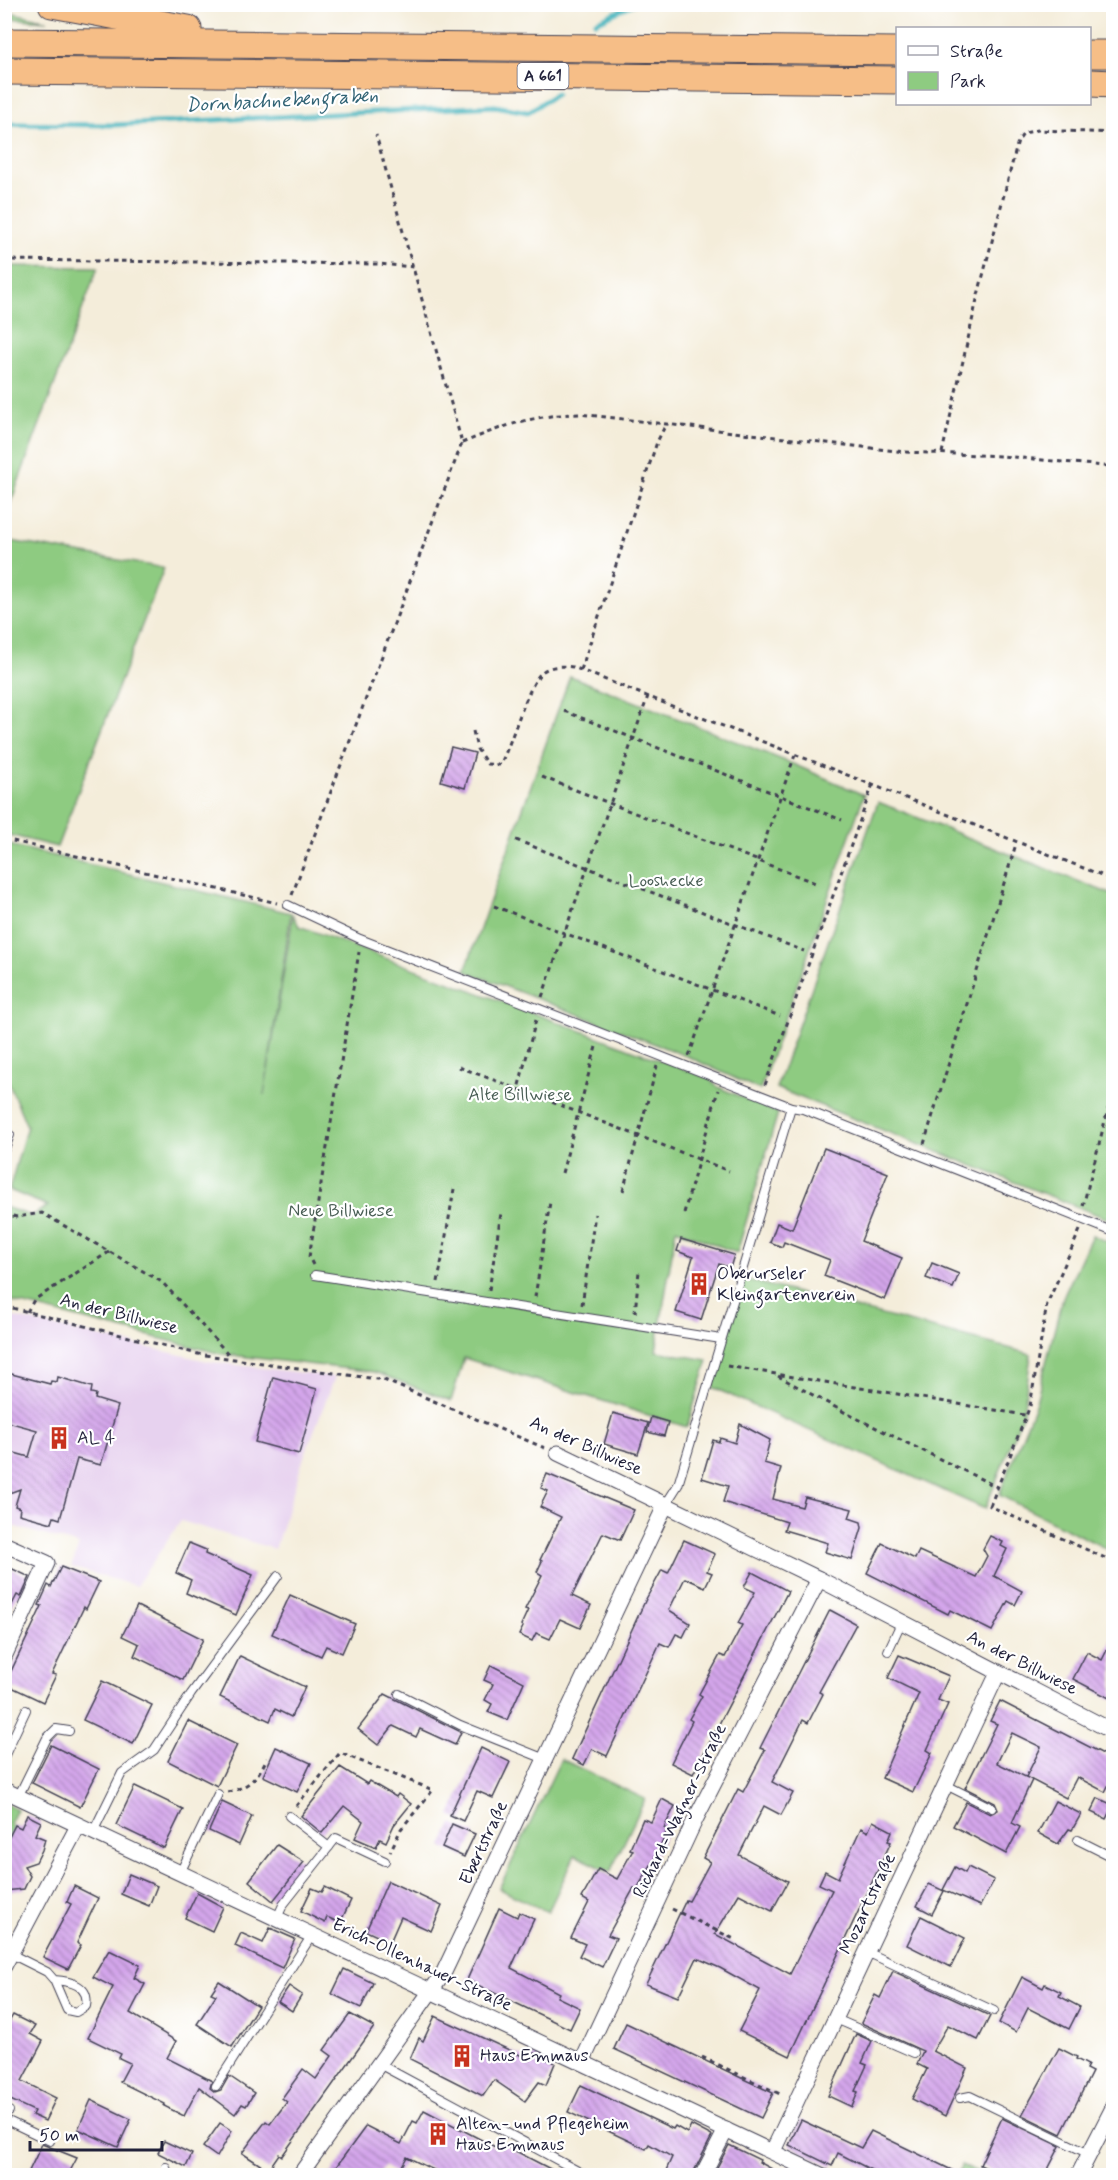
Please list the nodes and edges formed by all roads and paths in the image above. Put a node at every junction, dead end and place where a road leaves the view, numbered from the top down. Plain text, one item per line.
1 (51, 4) edge
2 (4, 42) edge
3 (269, 43) junction
4 (896, 51) edge
5 (1091, 54) edge
6 (1113, 54) edge
7 (4, 71) edge
8 (896, 80) edge
9 (1091, 84) edge
10 (1113, 84) edge
11 (1113, 133) edge
12 (376, 135) dead end
13 (4, 260) edge
14 (414, 267) junction
15 (665, 426) junction
16 (462, 443) junction
17 (942, 453) junction
18 (1113, 467) edge
19 (581, 670) junction
20 (648, 696) junction
21 (564, 711) dead end
22 (473, 731) dead end
23 (634, 737) junction
24 (795, 755) junction
25 (542, 777) dead end
26 (873, 784) junction
27 (782, 796) junction
28 (610, 802) junction
29 (842, 820) dead end
30 (4, 839) edge
31 (516, 840) dead end
32 (1017, 843) junction
33 (758, 861) junction
34 (587, 867) junction
35 (1113, 880) edge
36 (818, 884) dead end
37 (288, 905) junction
38 (494, 906) dead end
39 (736, 925) junction
40 (564, 932) junction
41 (360, 939) junction
42 (804, 951) dead end
43 (713, 988) junction
44 (539, 1008) junction
45 (780, 1016) dead end
46 (597, 1041) dead end
47 (658, 1065) dead end
48 (686, 1066) junction
49 (459, 1067) dead end
50 (721, 1079) junction
51 (1113, 1086) edge
52 (518, 1089) junction
53 (761, 1095) junction
54 (791, 1107) junction
55 (578, 1112) junction
56 (10, 1135) dead end
57 (639, 1136) junction
58 (4, 1151) edge
59 (921, 1155) junction
60 (698, 1159) junction
61 (729, 1171) dead end
62 (562, 1173) dead end
63 (454, 1188) dead end
64 (623, 1191) dead end
65 (550, 1202) dead end
66 (684, 1213) dead end
67 (4, 1214) edge
68 (501, 1214) dead end
69 (595, 1214) dead end
70 (1080, 1218) junction
71 (1113, 1232) edge
72 (109, 1251) junction
73 (639, 1271) dead end
74 (315, 1275) joint
75 (436, 1295) junction
76 (487, 1304) junction
77 (4, 1306) edge
78 (533, 1311) junction
79 (27, 1312) junction
80 (580, 1318) junction
81 (633, 1326) junction
82 (721, 1338) junction
83 (233, 1359) junction
84 (713, 1364) junction
85 (774, 1374) junction
86 (1026, 1415) junction
87 (558, 1453) joint
88 (997, 1487) junction
89 (666, 1504) junction
90 (4, 1544) edge
91 (1113, 1562) edge
92 (278, 1576) dead end
93 (819, 1579) junction
94 (901, 1623) junction
95 (888, 1651) dead end
96 (4, 1657) edge
97 (998, 1673) junction
98 (399, 1694) dead end
99 (26, 1710) dead end
100 (69, 1731) dead end
101 (1113, 1732) edge
102 (4, 1757) edge
103 (267, 1758) dead end
104 (545, 1759) junction
105 (946, 1785) junction
106 (11, 1793) edge
107 (218, 1794) joint
108 (992, 1808) dead end
109 (289, 1816) joint
110 (78, 1826) junction
111 (93, 1832) junction
112 (1078, 1840) dead end
113 (329, 1847) junction
114 (1113, 1858) edge
115 (385, 1861) joint
116 (180, 1873) junction
117 (657, 1901) junction
118 (277, 1918) junction
119 (4, 1932) edge
120 (312, 1935) junction
121 (19, 1939) junction
122 (736, 1940) dead end
123 (867, 1952) junction
124 (8, 1960) edge
125 (54, 1980) junction
126 (431, 1992) junction
127 (994, 2011) dead end
128 (836, 2019) junction
129 (914, 2053) dead end
130 (702, 2057) dead end
131 (582, 2062) junction
132 (379, 2064) junction
133 (216, 2086) dead end
134 (960, 2098) dead end
135 (797, 2102) junction
136 (1113, 2106) edge
137 (4, 2119) edge
138 (726, 2130) junction
139 (50, 2141) dead end
140 (773, 2151) junction
141 (1089, 2154) junction
142 (166, 2167) dead end
143 (168, 2175) edge
144 (299, 2175) edge
145 (587, 2175) edge
146 (702, 2175) edge
147 (823, 2175) edge
148 (1078, 2175) edge

1 - 3 highway, A 661
2 - 3 highway, A 661
3 - 4 highway, A 661
5 - 6 highway
7 - 8 highway, A 661
9 - 10 highway
11 - 17 path
12 - 14 path
13 - 14 path
14 - 16 path
15 - 16 path
15 - 17 path
15 - 19 path
16 - 37 path
17 - 18 path
19 - 20 path
19 - 22 path
20 - 23 path
20 - 24 path
21 - 23 path
23 - 27 path
23 - 28 path
24 - 26 path
24 - 27 path
25 - 28 path
26 - 32 path
26 - 53 path
27 - 29 path
27 - 33 path
28 - 33 path
28 - 34 path
30 - 37 path
31 - 34 path
32 - 35 path
32 - 59 path
33 - 36 path
33 - 39 path
34 - 39 path
34 - 40 path
37 - 41 lane
38 - 40 path
39 - 42 path
39 - 43 path
40 - 43 path
40 - 44 path
41 - 44 lane
41 - 74 path
43 - 45 path
43 - 48 path
44 - 48 lane
44 - 52 path
46 - 55 path
47 - 57 path
48 - 50 lane
49 - 52 path
50 - 53 lane
50 - 60 path
51 - 70 path
52 - 55 path
53 - 54 lane
54 - 59 lane
54 - 82 lane
55 - 57 path
55 - 62 path
56 - 58 lane
57 - 60 path
57 - 64 path
59 - 70 lane
60 - 61 path
60 - 66 path
63 - 75 path
65 - 78 path
67 - 72 path
68 - 76 path
69 - 80 path
70 - 71 lane
70 - 86 path
72 - 79 path
72 - 83 path
73 - 81 path
74 - 75 lane
75 - 76 lane
76 - 78 lane
77 - 79 path, An der Billwiese
78 - 80 lane
79 - 83 path, An der Billwiese
80 - 81 lane
81 - 82 lane
82 - 84 lane
83 - 87 path, An der Billwiese
84 - 85 path
84 - 89 lane
85 - 86 path
85 - 88 path
86 - 88 path
87 - 89 street, An der Billwiese
88 - 91 path
89 - 93 street, An der Billwiese
89 - 104 street, Ebertstraße
90 - 96 street
92 - 111 lane
93 - 94 street, An der Billwiese
93 - 117 street, Richard-Wagner-Straße
94 - 95 lane
94 - 97 street, An der Billwiese
97 - 101 street, An der Billwiese
97 - 105 street, Mozartstraße
98 - 104 lane
99 - 102 lane
100 - 106 lane
103 - 107 path
104 - 126 street, Ebertstraße
105 - 108 lane
105 - 123 street, Mozartstraße
106 - 110 street, Erich-Ollenhauer-Straße
107 - 116 lane
109 - 113 lane
109 - 115 path
110 - 111 street, Erich-Ollenhauer-Straße
110 - 121 street
111 - 116 street, Erich-Ollenhauer-Straße
112 - 114 lane
113 - 115 lane
113 - 118 lane
116 - 118 street, Erich-Ollenhauer-Straße
117 - 122 path
117 - 131 street, Richard-Wagner-Straße
118 - 120 street, Erich-Ollenhauer-Straße
119 - 121 street
120 - 126 street, Erich-Ollenhauer-Straße
120 - 133 lane
121 - 124 street
123 - 127 lane
123 - 128 street, Mozartstraße
124 - 125 lane
125 - 125 lane
126 - 131 street, Erich-Ollenhauer-Straße
126 - 132 street, Ebertstraße
128 - 129 lane
128 - 135 street, Mozartstraße
130 - 135 path
131 - 138 street, Erich-Ollenhauer-Straße
132 - 144 street, Ebertstraße
132 - 145 lane
134 - 141 lane
135 - 140 street, Mozartstraße
136 - 141 street
137 - 139 lane
138 - 140 street, Erich-Ollenhauer-Straße
138 - 146 street
140 - 147 street, Erich-Ollenhauer-Straße
141 - 148 street
142 - 143 lane

